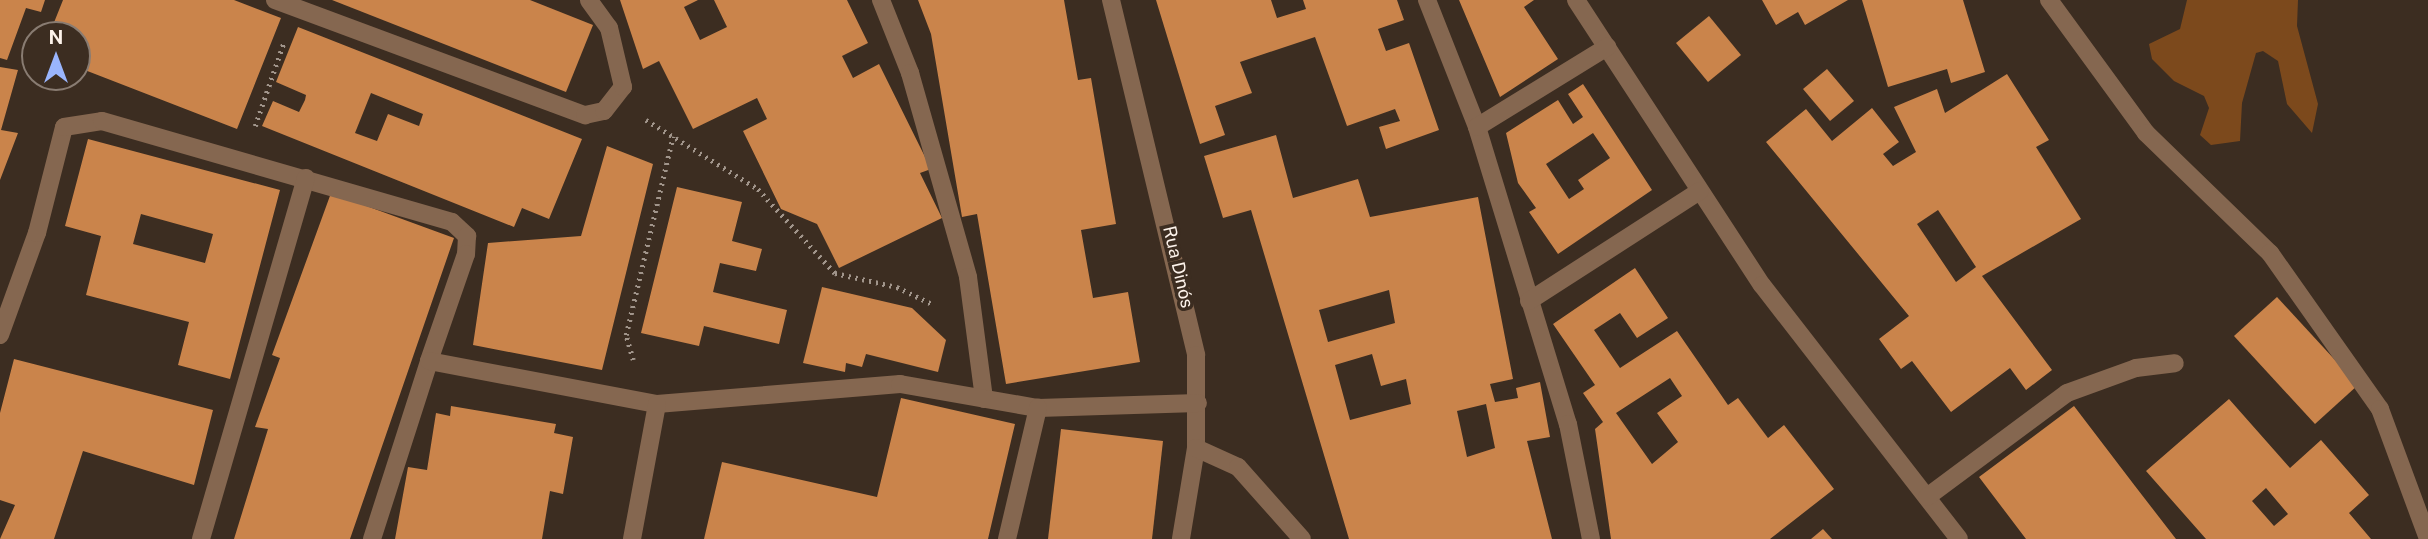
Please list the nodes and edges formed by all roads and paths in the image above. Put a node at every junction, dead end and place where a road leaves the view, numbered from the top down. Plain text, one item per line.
1 (275, 0) edge
2 (589, 0) edge
3 (881, 0) edge
4 (1111, 0) edge
5 (1427, 0) edge
6 (1576, 0) edge
7 (2049, 0) edge
8 (296, 8) junction
9 (1607, 47) junction
10 (616, 101) junction
11 (1477, 127) junction
12 (673, 136) junction
13 (243, 160) junction
14 (306, 178) junction
15 (1700, 191) junction
16 (1529, 301) junction
17 (0, 335) edge
18 (979, 344) junction
19 (429, 361) junction
20 (2175, 363) dead end
21 (984, 399) junction
22 (1198, 403) junction
23 (657, 404) junction
24 (1038, 408) junction
25 (1196, 449) junction
26 (1927, 497) junction
27 (201, 539) edge
28 (372, 539) edge
29 (632, 539) edge
30 (1007, 539) edge
31 (1181, 539) edge
32 (1301, 539) edge
33 (1591, 539) edge
34 (1959, 539) edge
35 (2428, 539) edge

1 - 8 street
2 - 10 street
3 - 18 street
4 - 22 street, Rua Dinós
5 - 11 street
6 - 9 street
7 - 35 street
8 - 10 street
8 - 13 path
9 - 11 street
9 - 15 street
10 - 12 path
11 - 16 street
12 - 18 path
12 - 23 path
13 - 14 street
13 - 17 street
14 - 19 street
14 - 27 street
15 - 16 street
15 - 26 street
16 - 33 street
18 - 21 street
19 - 23 street
19 - 28 street
20 - 26 street
21 - 23 street
21 - 24 street
22 - 24 street
22 - 25 street, Rua Dinós
23 - 29 street
24 - 30 street
25 - 31 street, Rua Dinós
25 - 32 street
26 - 34 street

